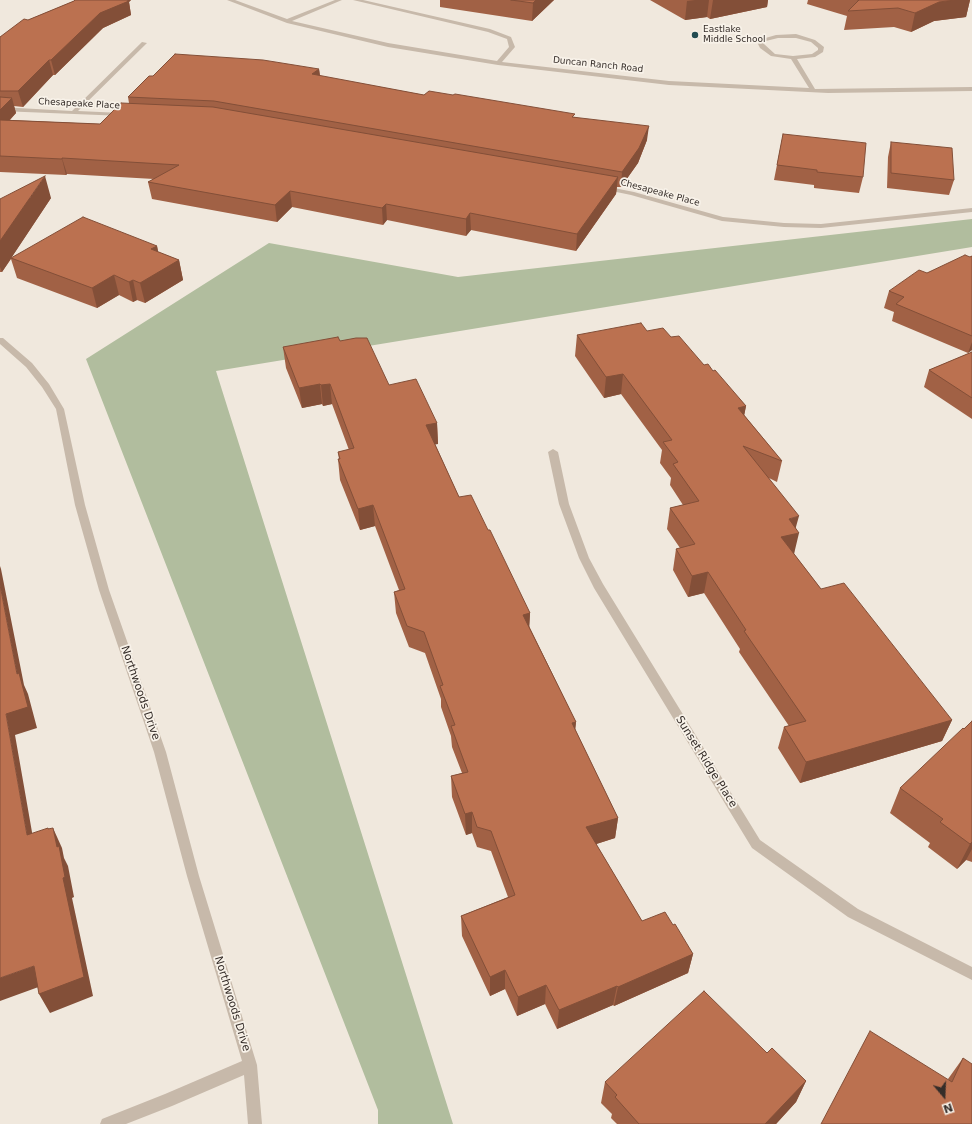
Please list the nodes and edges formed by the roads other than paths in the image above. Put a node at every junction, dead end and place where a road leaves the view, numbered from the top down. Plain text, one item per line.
1 (230, 0) edge
2 (339, 0) edge
3 (356, 0) edge
4 (287, 21) junction
5 (144, 43) dead end
6 (793, 58) junction
7 (498, 63) junction
8 (972, 89) edge
9 (813, 90) junction
10 (0, 109) edge
11 (73, 113) junction
12 (132, 115) edge
13 (595, 187) edge
14 (972, 210) edge
15 (0, 340) edge
16 (553, 452) dead end
17 (972, 974) edge
18 (250, 1065) junction
19 (107, 1124) edge
20 (255, 1124) edge

1 - 4 street, Duncan Ranch Road
2 - 4 street
3 - 7 street
4 - 7 street, Duncan Ranch Road
5 - 11 street
6 - 6 street
6 - 9 street
7 - 9 street, Duncan Ranch Road
8 - 9 street, Duncan Ranch Road
10 - 11 street, Chesapeake Place
11 - 12 street, Chesapeake Place
13 - 14 street, Chesapeake Place
15 - 18 street, Northwoods Drive
16 - 17 street, Sunset Ridge Place
18 - 19 street
18 - 20 street, Northwoods Drive

